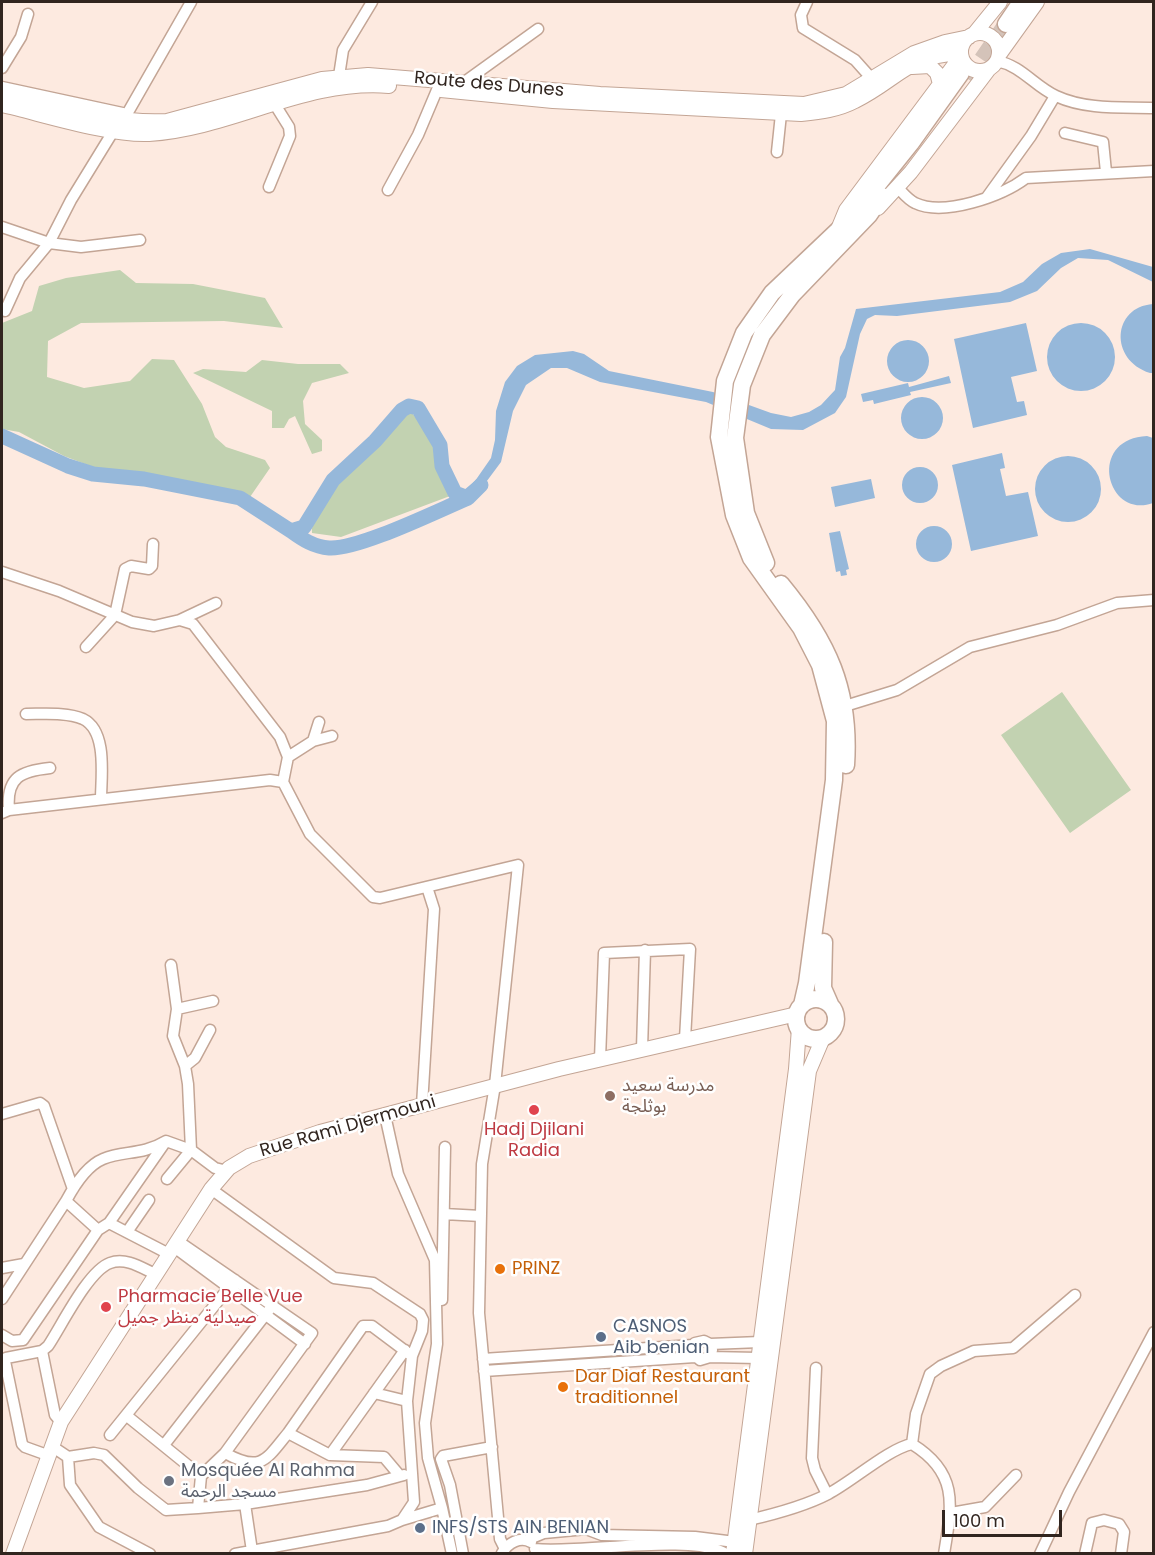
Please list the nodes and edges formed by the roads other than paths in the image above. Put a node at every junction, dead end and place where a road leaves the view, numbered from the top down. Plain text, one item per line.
1 (191, 2) edge
2 (372, 2) edge
3 (807, 2) edge
4 (1000, 2) edge
5 (1012, 2) edge
6 (1021, 2) edge
7 (1037, 2) edge
8 (28, 14) dead end
9 (538, 28) dead end
10 (972, 36) junction
11 (995, 62) junction
12 (963, 65) junction
13 (2, 68) edge
14 (904, 69) junction
15 (339, 76) junction
16 (872, 79) junction
17 (464, 83) junction
18 (940, 84) junction
19 (2, 87) edge
20 (437, 90) junction
21 (2, 94) edge
22 (1055, 96) junction
23 (274, 103) junction
24 (2, 105) edge
25 (1154, 108) edge
26 (782, 114) junction
27 (114, 130) junction
28 (1065, 133) dead end
29 (777, 152) dead end
30 (1154, 171) edge
31 (1106, 172) junction
32 (269, 187) dead end
33 (897, 187) junction
34 (388, 190) dead end
35 (985, 199) junction
36 (869, 215) junction
37 (2, 227) edge
38 (837, 232) junction
39 (140, 240) dead end
40 (49, 243) junction
41 (5, 312) dead end
42 (734, 383) junction
43 (727, 437) junction
44 (153, 544) dead end
45 (2, 572) edge
46 (1154, 600) edge
47 (216, 603) dead end
48 (115, 615) junction
49 (180, 620) junction
50 (86, 647) dead end
51 (845, 706) junction
52 (27, 714) dead end
53 (319, 722) dead end
54 (332, 736) dead end
55 (313, 741) junction
56 (288, 757) junction
57 (50, 768) dead end
58 (283, 783) junction
59 (101, 799) junction
60 (5, 812) edge
61 (427, 887) junction
62 (645, 950) junction
63 (171, 965) dead end
64 (213, 1001) dead end
65 (830, 1004) junction
66 (177, 1009) junction
67 (799, 1015) junction
68 (210, 1030) dead end
69 (823, 1038) junction
70 (685, 1039) junction
71 (642, 1049) junction
72 (600, 1059) junction
73 (185, 1066) junction
74 (495, 1085) junction
75 (422, 1105) junction
76 (2, 1114) edge
77 (385, 1115) junction
78 (166, 1141) junction
79 (446, 1147) dead end
80 (190, 1150) junction
81 (227, 1171) junction
82 (166, 1179) dead end
83 (73, 1189) junction
84 (211, 1189) junction
85 (149, 1200) dead end
86 (66, 1202) junction
87 (444, 1214) junction
88 (481, 1216) junction
89 (109, 1223) junction
90 (98, 1230) junction
91 (126, 1232) junction
92 (173, 1247) junction
93 (24, 1264) junction
94 (2, 1268) edge
95 (155, 1274) junction
96 (232, 1284) junction
97 (1075, 1295) dead end
98 (2, 1299) edge
99 (273, 1305) junction
100 (264, 1316) junction
101 (436, 1323) junction
102 (1154, 1332) edge
103 (2, 1335) edge
104 (760, 1341) junction
105 (305, 1344) junction
106 (710, 1344) junction
107 (42, 1351) junction
108 (694, 1351) junction
109 (408, 1353) junction
110 (547, 1355) junction
111 (710, 1357) junction
112 (758, 1358) junction
113 (483, 1359) junction
114 (568, 1365) junction
115 (816, 1368) dead end
116 (484, 1371) junction
117 (374, 1393) junction
118 (407, 1401) junction
119 (126, 1416) junction
120 (62, 1422) junction
121 (288, 1433) junction
122 (110, 1435) dead end
123 (912, 1444) junction
124 (164, 1445) junction
125 (492, 1447) junction
126 (51, 1451) junction
127 (225, 1453) junction
128 (330, 1455) junction
129 (68, 1457) junction
130 (413, 1472) junction
131 (1016, 1475) dead end
132 (201, 1476) junction
133 (400, 1476) junction
134 (827, 1494) junction
135 (245, 1504) junction
136 (198, 1508) junction
137 (442, 1508) junction
138 (951, 1513) junction
139 (402, 1520) junction
140 (748, 1520) junction
141 (527, 1540) junction
142 (734, 1548) edge
143 (252, 1551) junction
144 (503, 1551) edge
145 (535, 1551) edge
146 (13, 1554) edge
147 (150, 1554) edge
148 (235, 1554) edge
149 (452, 1554) edge
150 (463, 1554) edge
151 (726, 1554) edge
152 (745, 1554) edge
153 (944, 1554) edge
154 (1040, 1554) edge
155 (1085, 1554) edge
156 (1121, 1554) edge

1 - 19 street
2 - 15 street
3 - 16 street
4 - 10 main road
5 - 6 highway
7 - 11 main road
8 - 13 street
9 - 17 street
10 - 11 main road
10 - 12 main road
10 - 16 main road, Route des Dunes
11 - 12 main road
11 - 22 street
11 - 33 main road
12 - 14 main road, Route des Dunes
12 - 18 main road
12 - 36 highway
12 - 38 highway
14 - 18 main road
14 - 26 main road, Route des Dunes
15 - 17 main road, Route des Dunes
15 - 21 main road, Route des Dunes
16 - 17 main road, Route des Dunes
18 - 38 main road
20 - 23 main road, Route des Dunes
20 - 26 main road, Route des Dunes
20 - 34 street
22 - 25 street
22 - 35 street
23 - 27 main road, Route des Dunes
23 - 32 street
24 - 27 main road, Route des Dunes
26 - 29 street
27 - 40 street
28 - 31 street
30 - 31 street
31 - 35 street
33 - 35 street
33 - 36 main road
36 - 42 highway
37 - 40 street
38 - 42 highway
39 - 40 street
40 - 41 street
42 - 43 highway
43 - 51 highway
43 - 67 highway
44 - 48 street
45 - 48 street
46 - 51 street
47 - 49 street
48 - 49 street
48 - 50 street
49 - 56 street
51 - 65 highway
52 - 59 street
53 - 55 street
54 - 55 street
55 - 56 street
56 - 58 street
57 - 60 street
58 - 59 street
58 - 61 street
59 - 60 street
61 - 74 street
61 - 75 street
62 - 70 street
62 - 71 street
62 - 72 street
63 - 66 street
64 - 66 street
65 - 67 highway
65 - 69 highway
66 - 73 street
67 - 69 highway
67 - 70 main road, Rue Rami Djermouni
67 - 104 main road
68 - 73 street
69 - 140 main road
70 - 71 main road, Rue Rami Djermouni
71 - 72 main road, Rue Rami Djermouni
72 - 74 main road, Rue Rami Djermouni
73 - 80 street
74 - 75 main road, Rue Rami Djermouni
74 - 88 street
75 - 77 main road, Rue Rami Djermouni
76 - 83 street
77 - 81 main road, Rue Rami Djermouni
77 - 101 street
78 - 80 street
78 - 83 street
78 - 89 street
79 - 87 street
80 - 81 street
80 - 82 street
81 - 84 main road, Rue Rami Djermouni
83 - 86 street
84 - 92 main road, Rue Rami Djermouni
84 - 109 street
85 - 91 street
86 - 90 street
86 - 93 street
87 - 88 street
87 - 101 street
88 - 113 street
89 - 90 street
89 - 91 street
90 - 103 street
91 - 92 street
92 - 95 main road, Rue Rami Djermouni
92 - 96 street
93 - 94 street
93 - 98 street
95 - 107 street
95 - 120 main road, Rue Rami Djermouni
96 - 99 street
96 - 100 street
96 - 119 street
97 - 123 street
99 - 100 street
99 - 105 street
100 - 105 street
100 - 124 street
101 - 137 street
102 - 154 street
104 - 106 street
104 - 112 main road
105 - 127 street
106 - 108 street
106 - 111 street
107 - 120 street
107 - 126 street
108 - 110 street
108 - 111 street
108 - 114 street
109 - 117 street
109 - 118 street
109 - 121 street
110 - 113 street
110 - 114 street
111 - 112 street
112 - 142 main road
113 - 116 street
114 - 116 street
115 - 134 street
116 - 125 street
117 - 118 street
117 - 128 street
118 - 130 street
119 - 122 street
119 - 124 street
120 - 126 main road, Rue Rami Djermouni
121 - 127 street
121 - 128 street
123 - 134 street
123 - 138 street
124 - 132 street
125 - 144 street
125 - 150 street
126 - 129 street
126 - 146 main road, Rue Rami Djermouni
127 - 132 street
128 - 133 street
129 - 136 street
129 - 147 street
130 - 133 street
130 - 139 street
131 - 138 street
132 - 136 street
133 - 135 street
134 - 140 street
135 - 136 street
135 - 143 street
137 - 139 street
137 - 149 street
138 - 153 street
139 - 143 street
140 - 152 main road
141 - 142 street
141 - 144 street
141 - 145 street
143 - 148 street
145 - 151 street
155 - 156 street

